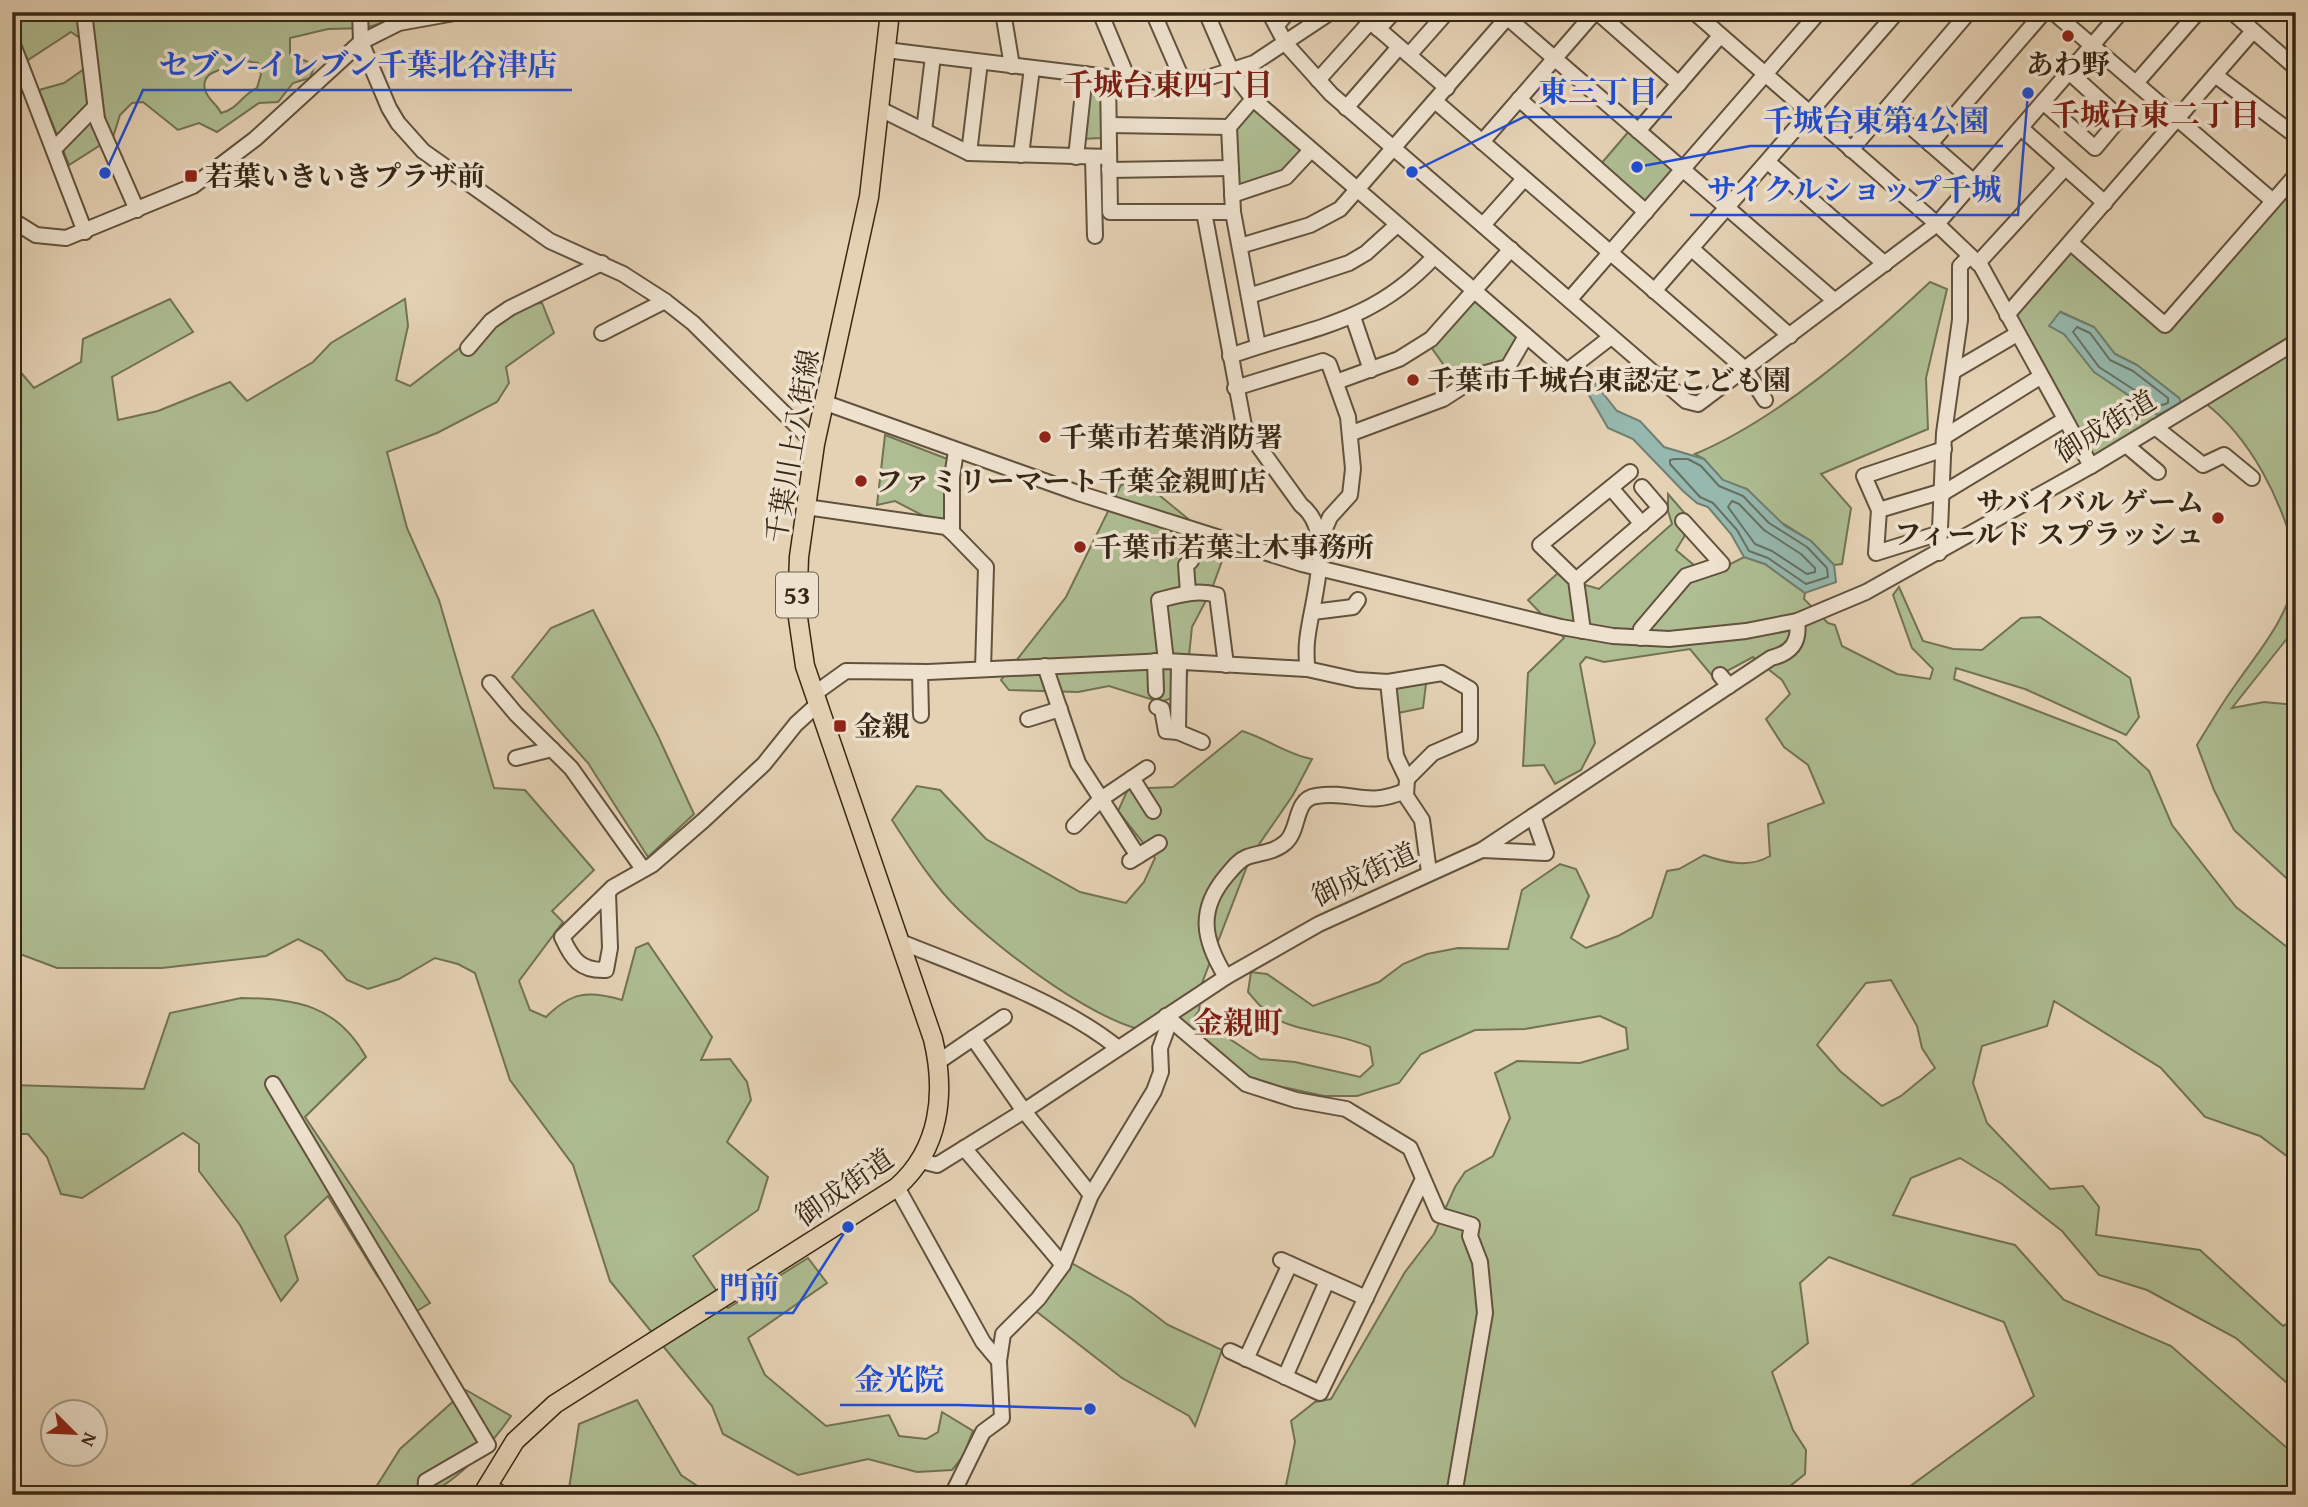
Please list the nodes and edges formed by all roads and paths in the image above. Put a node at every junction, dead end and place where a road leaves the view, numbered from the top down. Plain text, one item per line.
1 (84, 12) edge
2 (360, 12) edge
3 (460, 12) edge
4 (890, 12) edge
5 (1003, 12) edge
6 (1100, 12) edge
7 (1153, 12) edge
8 (1206, 12) edge
9 (1269, 12) edge
10 (1288, 12) edge
11 (1331, 12) edge
12 (1394, 12) edge
13 (1447, 12) edge
14 (1596, 12) edge
15 (1819, 12) edge
16 (1897, 12) edge
17 (1969, 12) edge
18 (2044, 12) edge
19 (2053, 12) edge
20 (2121, 12) edge
21 (2198, 12) edge
22 (2232, 12) edge
23 (1694, 13) edge
24 (1507, 14) edge
25 (1369, 21) edge
26 (1277, 25) junction
27 (2253, 31) junction
28 (1720, 36) junction
29 (361, 42) junction
30 (12, 43) edge
31 (1286, 44) junction
32 (2092, 46) junction
33 (886, 50) junction
34 (1404, 51) junction
35 (933, 56) junction
36 (1555, 58) junction
37 (980, 62) junction
38 (1012, 66) junction
39 (1032, 68) junction
40 (2296, 68) edge
41 (1232, 72) junction
42 (2069, 72) junction
43 (1085, 74) junction
44 (1765, 75) junction
45 (2216, 75) junction
46 (1108, 77) junction
47 (1128, 79) junction
48 (1183, 80) junction
49 (1318, 80) junction
50 (2136, 83) junction
51 (1679, 84) junction
52 (1447, 88) junction
53 (1253, 99) junction
54 (1519, 99) junction
55 (1435, 101) junction
56 (2043, 102) junction
57 (1888, 107) junction
58 (94, 108) junction
59 (1346, 108) junction
60 (880, 109) junction
61 (1810, 113) junction
62 (2177, 119) junction
63 (1109, 125) junction
64 (1229, 127) junction
65 (2021, 128) junction
66 (923, 131) junction
67 (1639, 131) junction
68 (2296, 136) edge
69 (1482, 142) junction
70 (1930, 144) junction
71 (1394, 148) junction
72 (54, 149) junction
73 (1311, 150) junction
74 (1851, 150) junction
75 (969, 153) junction
76 (1021, 155) junction
77 (1076, 157) junction
78 (1093, 157) junction
79 (1768, 162) junction
80 (1109, 163) junction
81 (1231, 168) junction
82 (2065, 168) junction
83 (1683, 170) junction
84 (2296, 176) edge
85 (1524, 179) junction
86 (1974, 182) junction
87 (1358, 191) junction
88 (1232, 195) junction
89 (2273, 201) junction
90 (2105, 203) junction
91 (1726, 209) junction
92 (137, 210) junction
93 (1204, 212) junction
94 (1233, 212) junction
95 (1646, 212) junction
96 (12, 220) edge
97 (1937, 224) junction
98 (1396, 225) junction
99 (1483, 225) junction
100 (85, 232) junction
101 (1095, 236) dead end
102 (2071, 243) junction
103 (1240, 247) junction
104 (1511, 250) junction
105 (1692, 250) junction
106 (1610, 253) junction
107 (1434, 257) junction
108 (1974, 259) junction
109 (602, 263) junction
110 (1885, 264) junction
111 (1475, 291) junction
112 (1654, 291) junction
113 (1249, 296) junction
114 (1570, 299) junction
115 (665, 301) junction
116 (1835, 301) junction
117 (2007, 315) junction
118 (1353, 317) junction
119 (602, 333) dead end
120 (2017, 334) junction
121 (1526, 336) junction
122 (1790, 336) junction
123 (1611, 337) junction
124 (2296, 342) edge
125 (1258, 346) junction
126 (468, 348) dead end
127 (1230, 356) junction
128 (1745, 369) junction
129 (1371, 370) junction
130 (1954, 371) junction
131 (2040, 377) junction
132 (1336, 382) junction
133 (1236, 388) junction
134 (1765, 400) dead end
135 (823, 402) junction
136 (2064, 420) junction
137 (2155, 427) junction
138 (1352, 433) junction
139 (1944, 443) junction
140 (815, 444) junction
141 (2126, 445) junction
142 (956, 451) junction
143 (2091, 466) junction
144 (1630, 472) dead end
145 (2158, 472) dead end
146 (2252, 478) dead end
147 (1642, 487) dead end
148 (1611, 488) junction
149 (1943, 492) junction
150 (806, 507) junction
151 (1879, 510) junction
152 (1683, 521) dead end
153 (1642, 524) junction
154 (952, 532) junction
155 (1940, 533) junction
156 (1319, 543) junction
157 (1940, 553) junction
158 (1191, 561) dead end
159 (1318, 568) junction
160 (1576, 580) junction
161 (1188, 592) junction
162 (1358, 600) dead end
163 (1313, 612) junction
164 (1797, 621) junction
165 (1583, 631) junction
166 (1641, 638) junction
167 (1167, 661) junction
168 (1226, 665) junction
169 (1045, 666) junction
170 (983, 669) junction
171 (1307, 669) junction
172 (920, 672) junction
173 (1388, 682) junction
174 (490, 683) dead end
175 (1156, 691) dead end
176 (816, 699) junction
177 (1157, 707) dead end
178 (1060, 709) junction
179 (921, 715) dead end
180 (1028, 719) dead end
181 (1178, 732) junction
182 (1202, 742) dead end
183 (552, 749) junction
184 (516, 758) dead end
185 (1147, 768) dead end
186 (1132, 778) junction
187 (1406, 785) junction
188 (1101, 799) junction
189 (1153, 811) dead end
190 (1534, 816) junction
191 (1074, 826) dead end
192 (1158, 843) dead end
193 (1482, 850) junction
194 (643, 869) junction
195 (1429, 872) junction
196 (608, 893) junction
197 (901, 942) junction
198 (1226, 977) junction
199 (1166, 1016) junction
200 (1004, 1017) dead end
201 (973, 1038) junction
202 (1118, 1048) junction
203 (938, 1062) junction
204 (273, 1084) dead end
205 (1024, 1111) junction
206 (964, 1148) junction
207 (921, 1161) junction
208 (1423, 1179) junction
209 (897, 1187) junction
210 (1091, 1195) junction
211 (1063, 1265) junction
212 (1327, 1280) junction
213 (1366, 1298) junction
214 (983, 1342) junction
215 (1230, 1351) dead end
216 (1246, 1359) junction
217 (999, 1361) junction
218 (1285, 1377) junction
219 (999, 1391) junction
220 (484, 1489) edge
221 (425, 1495) edge
222 (503, 1495) edge
223 (952, 1495) edge
224 (1454, 1495) edge

1 - 58 street
2 - 29 street
3 - 29 street
4 - 33 main road, 千葉川上八街線 / 53
5 - 38 street
6 - 47 street
7 - 48 street
8 - 41 street
9 - 26 street
10 - 26 street
11 - 31 street
12 - 25 street
13 - 34 street
14 - 36 street
14 - 51 street
15 - 44 street
16 - 61 street
17 - 57 street
18 - 70 street
19 - 32 street
20 - 32 street
21 - 50 street
22 - 27 street
23 - 28 street
24 - 36 street
24 - 52 street
25 - 34 street
25 - 49 street
26 - 31 street
27 - 40 street
27 - 45 street
28 - 44 street
28 - 51 street
29 - 92 street
29 - 109 street
30 - 72 street
31 - 41 street
31 - 49 street
32 - 42 street
32 - 50 street
33 - 35 street
33 - 60 main road, 千葉川上八街線 / 53
34 - 52 street
34 - 59 street
35 - 37 street
35 - 66 street
36 - 54 street
36 - 67 street
37 - 38 street
37 - 75 street
38 - 39 street
39 - 43 street
39 - 76 street
41 - 48 street
41 - 53 street
42 - 56 street
42 - 56 street
43 - 46 street
43 - 77 street
44 - 61 street
44 - 83 street
45 - 62 street
45 - 68 street
46 - 47 street
46 - 63 street
47 - 48 street
49 - 59 street
50 - 62 street
51 - 67 street
52 - 55 street
53 - 64 street
53 - 73 street
54 - 69 street
54 - 95 street
55 - 69 street
55 - 71 street
56 - 65 street
57 - 70 street
57 - 74 street
58 - 72 street
58 - 92 street
59 - 71 street
60 - 66 street
60 - 135 main road, 千葉川上八街線 / 53
61 - 74 street
61 - 79 street
62 - 89 street
62 - 90 street
63 - 64 street
63 - 80 street
64 - 81 street
65 - 82 street
65 - 86 street
66 - 75 street
67 - 83 street
69 - 85 street
70 - 86 street
71 - 87 street
71 - 99 street
72 - 100 street
73 - 87 street
73 - 88 street
74 - 97 street
75 - 76 street
76 - 77 street
77 - 78 street
78 - 80 street
78 - 101 street
79 - 91 street
79 - 110 street
80 - 81 street
80 - 93 street
81 - 88 street
82 - 90 street
82 - 108 street
83 - 91 street
83 - 95 street
84 - 89 street
85 - 99 street
85 - 106 street
86 - 97 street
87 - 98 street
87 - 103 street
88 - 94 street
89 - 102 street
90 - 102 street
91 - 105 street
91 - 116 street
92 - 100 street
93 - 94 street
93 - 127 street
94 - 103 street
95 - 106 street
96 - 100 street
97 - 108 street
97 - 110 street
98 - 107 street
98 - 113 street
99 - 104 street
102 - 117 street
103 - 113 street
104 - 111 street
104 - 114 street
105 - 112 street
105 - 122 street
106 - 112 street
106 - 114 street
107 - 111 street
107 - 118 street
108 - 117 street
108 - 130 street
109 - 115 street
109 - 126 street
110 - 116 street
111 - 121 street
111 - 129 street
112 - 128 street
113 - 125 street
114 - 123 street
115 - 119 street
115 - 140 street
116 - 122 street
117 - 120 street
118 - 125 street
118 - 129 street
120 - 130 street
120 - 131 street
121 - 123 street
121 - 138 street
122 - 128 street
123 - 128 street
124 - 137 street, 御成街道
125 - 127 street
127 - 133 street
128 - 134 street
129 - 132 street
130 - 139 street
131 - 136 street
131 - 139 street
132 - 133 street
132 - 138 street
133 - 156 street
135 - 140 main road, 千葉川上八街線 / 53
135 - 142 street
136 - 143 street
136 - 149 street
137 - 141 street, 御成街道
137 - 146 street
138 - 156 street
139 - 149 street
139 - 151 street
140 - 150 main road, 千葉川上八街線 / 53
141 - 143 street, 御成街道
141 - 145 street
142 - 154 street
142 - 159 street
143 - 157 street, 御成街道
144 - 148 street
147 - 153 street
148 - 153 street
148 - 160 street
149 - 151 street
149 - 155 street
150 - 154 street
150 - 176 main road, 千葉川上八街線 / 53
151 - 155 street
152 - 166 street
153 - 160 street
154 - 170 street
155 - 157 street
156 - 159 street
157 - 164 street, 御成街道
158 - 161 street
159 - 163 street
159 - 165 street
160 - 165 street
161 - 167 street
161 - 168 street
162 - 163 street
163 - 171 street
164 - 166 street
164 - 190 street, 御成街道
165 - 166 street
167 - 168 street
167 - 169 street
167 - 175 street
167 - 181 street
168 - 171 street
169 - 170 street
169 - 178 street
170 - 172 street
171 - 173 street
172 - 176 street
172 - 179 street
173 - 187 street
173 - 187 street
174 - 183 street
176 - 194 street
176 - 197 main road, 千葉川上八街線 / 53
177 - 181 street
178 - 180 street
178 - 188 street
181 - 182 street
183 - 184 street
183 - 194 street
185 - 186 street
186 - 188 street
186 - 189 street
187 - 195 street
187 - 198 street
188 - 191 street
188 - 192 street
190 - 193 street, 御成街道
190 - 193 street
193 - 195 street, 御成街道
194 - 196 street
195 - 198 street, 御成街道
196 - 196 street
197 - 202 street
197 - 203 main road, 千葉川上八街線 / 53
198 - 199 street, 御成街道
199 - 202 street, 御成街道
199 - 208 street
199 - 210 street
200 - 201 street
201 - 203 street
201 - 205 street
202 - 205 street, 御成街道
203 - 207 main road, 千葉川上八街線 / 53
204 - 221 street
205 - 206 street, 御成街道
205 - 210 street
206 - 207 street, 御成街道
206 - 211 street
207 - 209 main road, 御成街道 / 53
208 - 213 street
208 - 224 street
209 - 214 street
209 - 220 main road, 御成街道 / 53
210 - 211 street
211 - 217 street
212 - 213 street
212 - 216 street
212 - 218 street
213 - 218 street
214 - 217 street
214 - 219 street
215 - 216 street
216 - 218 street
217 - 219 street
219 - 223 street
220 - 222 street

